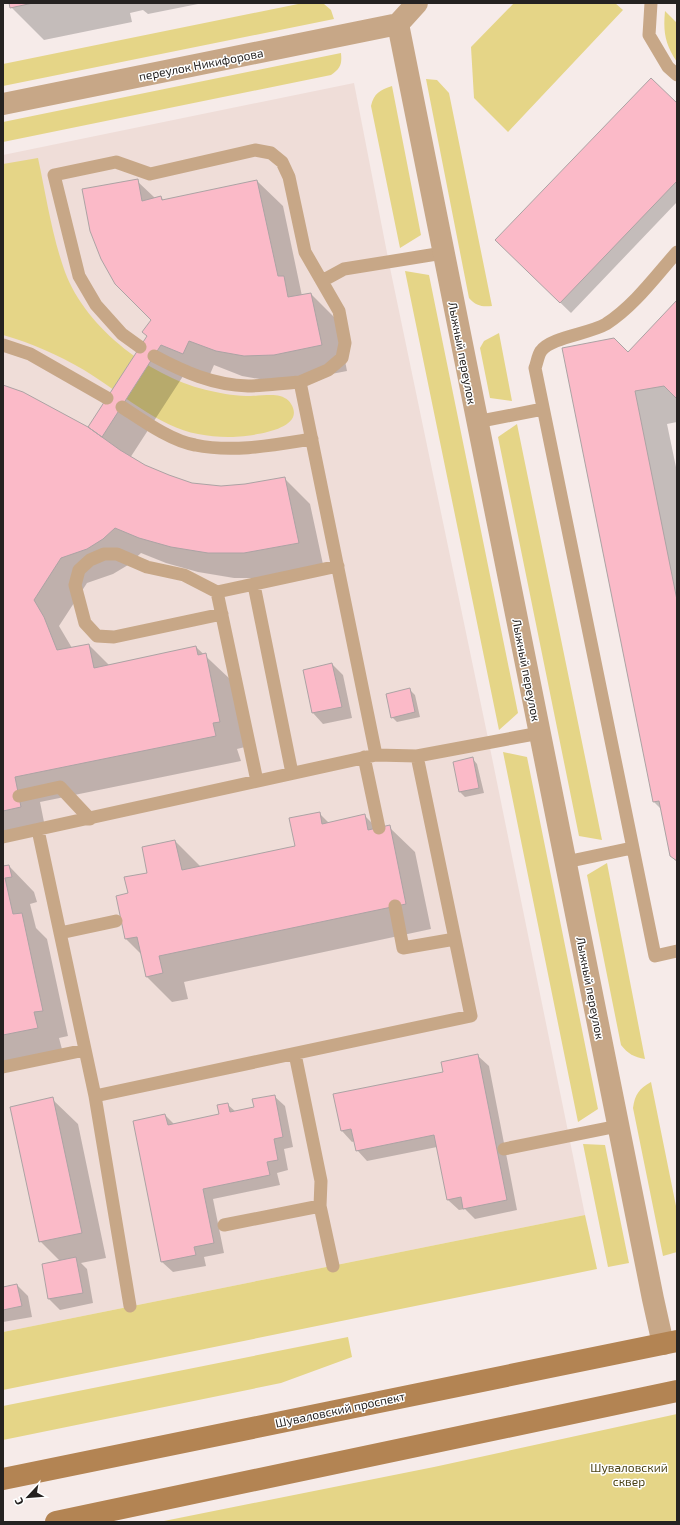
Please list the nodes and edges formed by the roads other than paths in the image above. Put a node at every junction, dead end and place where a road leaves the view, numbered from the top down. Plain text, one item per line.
1 (417, 3) edge
2 (651, 3) edge
3 (398, 24) junction
4 (677, 75) edge
5 (3, 104) edge
6 (677, 252) edge
7 (443, 253) junction
8 (322, 281) junction
9 (3, 346) edge
10 (140, 347) dead end
11 (154, 356) dead end
12 (300, 382) junction
13 (107, 398) dead end
14 (122, 407) dead end
15 (543, 409) junction
16 (476, 422) junction
17 (312, 440) junction
18 (338, 566) junction
19 (254, 584) junction
20 (217, 592) junction
21 (222, 614) junction
22 (540, 733) junction
23 (370, 756) junction
24 (417, 756) junction
25 (292, 773) junction
26 (257, 781) junction
27 (19, 796) dead end
28 (90, 819) junction
29 (379, 828) dead end
30 (38, 830) junction
31 (3, 837) edge
32 (632, 848) junction
33 (566, 862) junction
34 (395, 906) dead end
35 (116, 921) dead end
36 (60, 933) junction
37 (455, 939) junction
38 (677, 951) edge
39 (85, 1050) junction
40 (296, 1054) junction
41 (3, 1067) edge
42 (95, 1096) junction
43 (618, 1126) junction
44 (504, 1149) dead end
45 (320, 1206) junction
46 (224, 1225) dead end
47 (333, 1266) dead end
48 (130, 1306) dead end
49 (670, 1342) edge
50 (677, 1391) edge
51 (3, 1479) edge
52 (56, 1522) edge

1 - 3 street
2 - 4 lane
3 - 5 street, переулок Никифорова
3 - 7 street, Лыжный переулок
6 - 15 lane
7 - 8 lane
7 - 16 street, Лыжный переулок
8 - 10 lane
8 - 12 lane
9 - 13 lane
11 - 12 lane
12 - 17 lane
14 - 17 lane
15 - 16 lane
15 - 32 lane
16 - 22 street, Лыжный переулок
17 - 18 lane
18 - 19 lane
18 - 23 lane
19 - 20 lane
19 - 25 lane
20 - 21 lane
20 - 21 lane
21 - 26 lane
22 - 24 lane
22 - 33 street, Лыжный переулок
23 - 24 lane
23 - 25 lane
23 - 29 lane
24 - 37 lane
25 - 26 lane
26 - 28 lane
27 - 28 lane
28 - 30 lane
30 - 31 lane
30 - 36 lane
32 - 33 lane
32 - 38 lane
33 - 43 street, Лыжный переулок
34 - 37 lane
35 - 36 lane
36 - 39 lane
37 - 40 lane
39 - 41 lane
39 - 42 lane
40 - 42 lane
40 - 45 lane
42 - 48 lane
43 - 44 lane
43 - 49 street, Лыжный переулок
45 - 46 lane
45 - 47 lane
49 - 51 street, Шуваловский проспект
50 - 52 street

